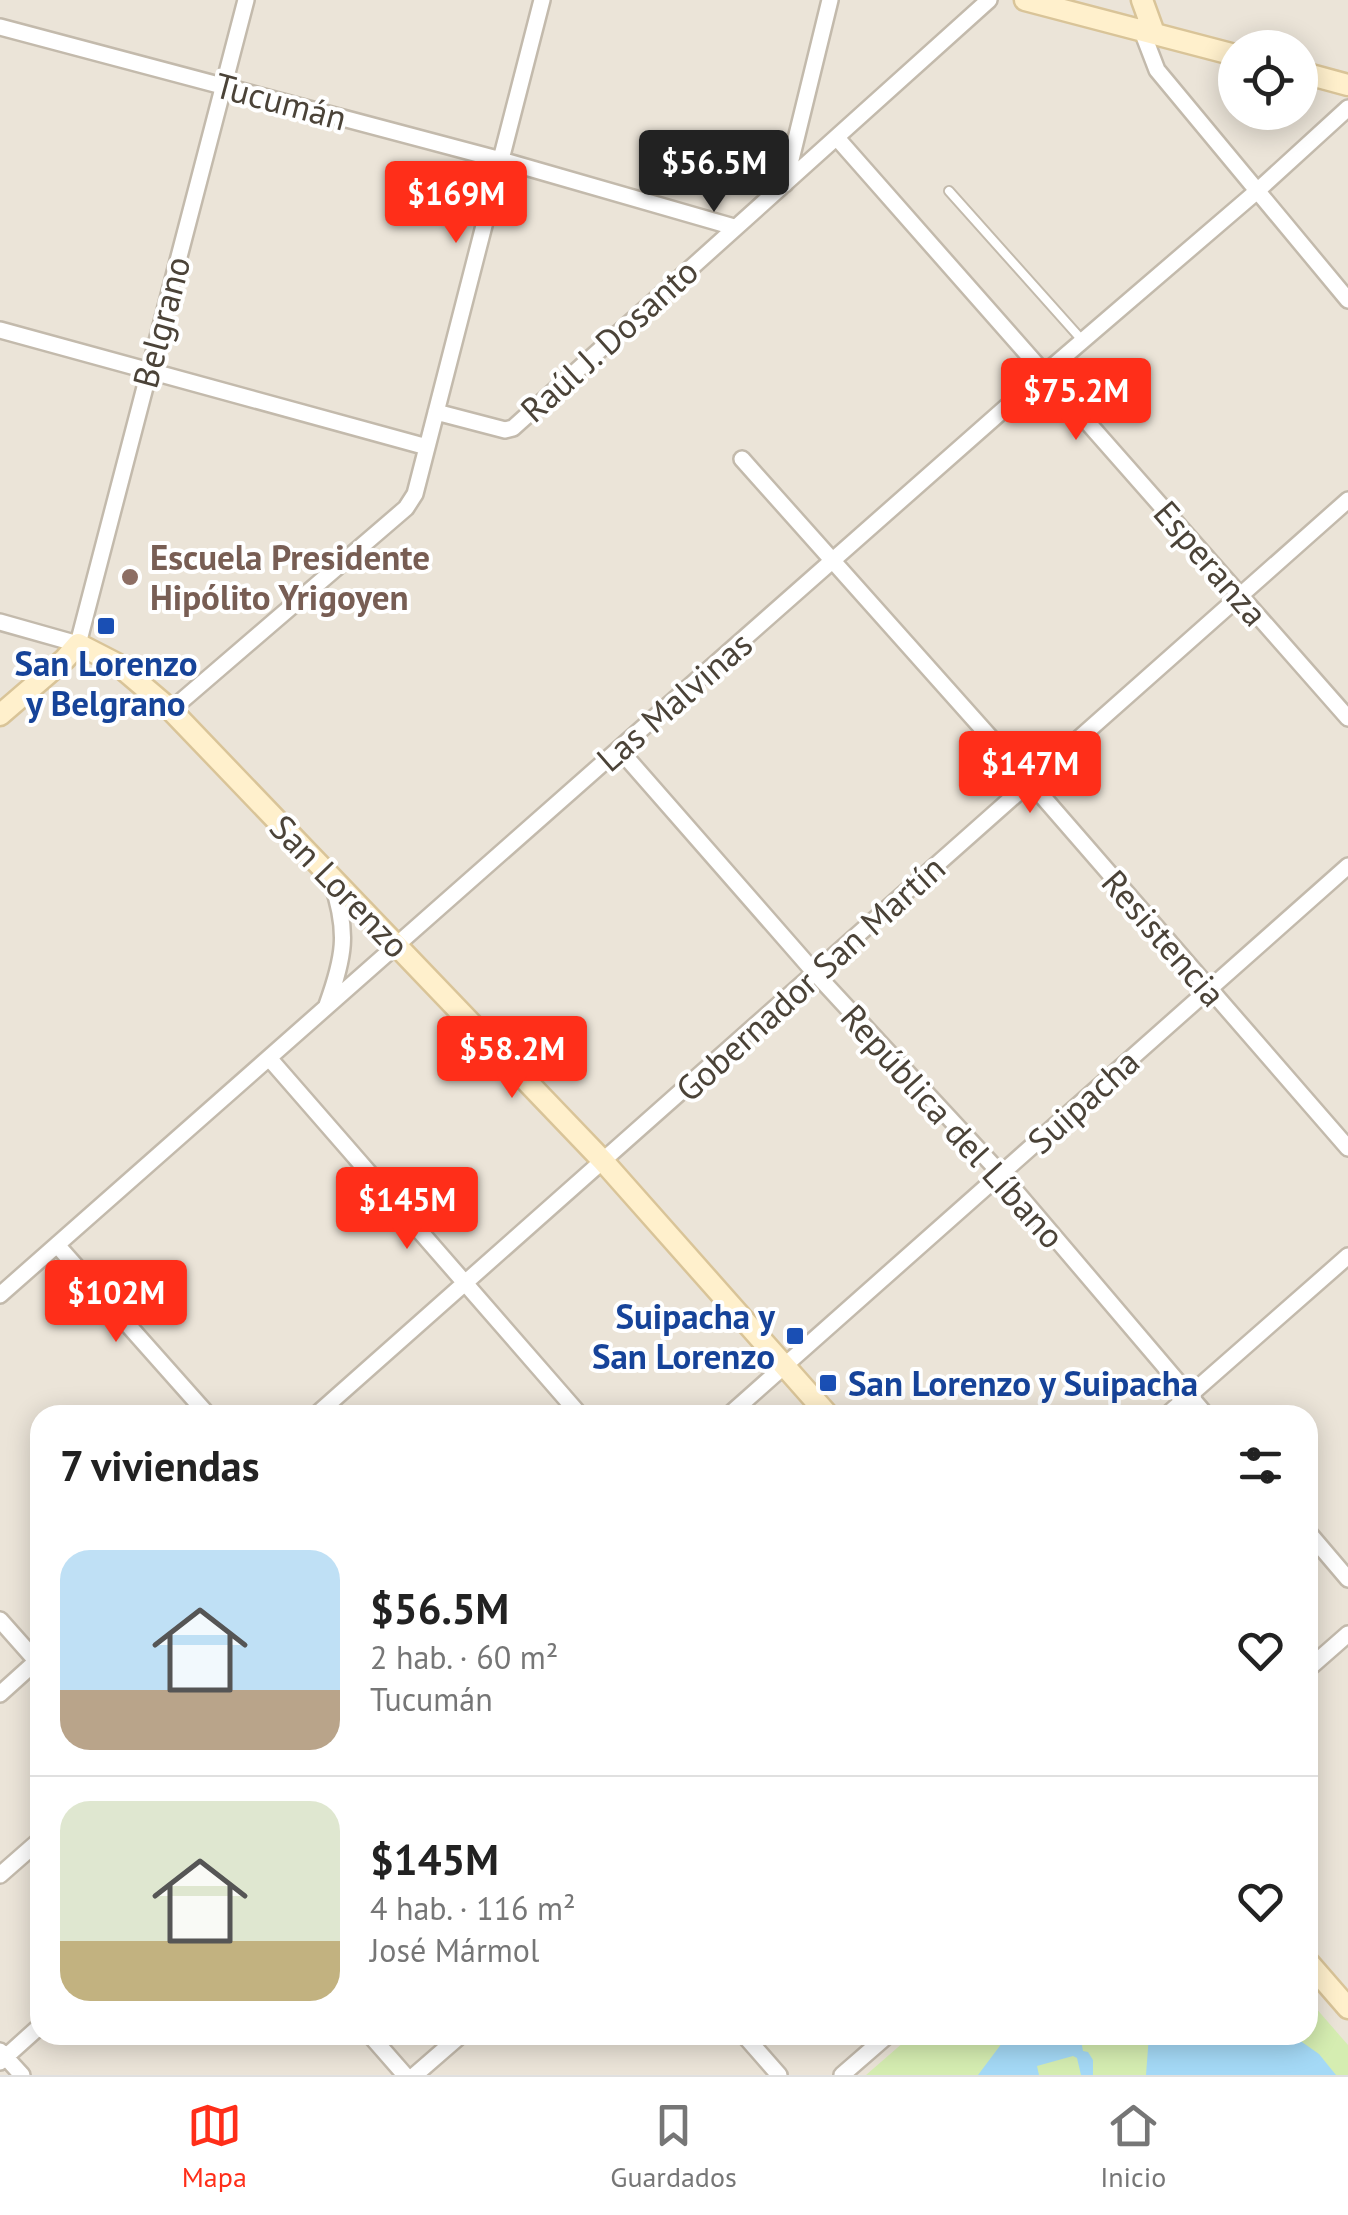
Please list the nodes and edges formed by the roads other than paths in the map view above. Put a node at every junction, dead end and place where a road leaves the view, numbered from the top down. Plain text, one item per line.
1 (246, 0) edge
2 (542, 0) edge
3 (830, 0) edge
4 (988, 0) edge
5 (1025, 0) edge
6 (1139, 0) edge
7 (0, 27) edge
8 (1142, 30) junction
9 (1218, 50) edge
10 (1318, 76) edge
11 (1348, 84) edge
12 (223, 86) junction
13 (1348, 108) edge
14 (836, 138) junction
15 (502, 160) junction
16 (785, 184) junction
17 (949, 190) dead end
18 (1256, 192) junction
19 (734, 228) junction
20 (1348, 300) edge
21 (0, 330) edge
22 (1083, 340) junction
23 (148, 370) junction
24 (1045, 373) junction
25 (436, 412) junction
26 (427, 447) junction
27 (742, 459) dead end
28 (1348, 500) edge
29 (834, 560) junction
30 (1240, 596) junction
31 (0, 622) edge
32 (78, 644) junction
33 (171, 710) junction
34 (0, 715) edge
35 (1348, 718) edge
36 (619, 749) junction
37 (1030, 782) junction
38 (1348, 866) edge
39 (329, 874) junction
40 (398, 946) junction
41 (815, 973) junction
42 (1208, 990) junction
43 (326, 1010) junction
44 (269, 1058) junction
45 (1348, 1148) edge
46 (604, 1161) junction
47 (1000, 1174) junction
48 (57, 1245) junction
49 (1348, 1256) edge
50 (464, 1284) junction
51 (0, 1295) edge
52 (784, 1366) junction
53 (1189, 1396) junction
54 (199, 1405) edge
55 (327, 1405) edge
56 (571, 1405) edge
57 (740, 1405) edge
58 (819, 1405) edge
59 (1178, 1405) edge
60 (1197, 1405) edge
61 (1318, 1544) edge
62 (1348, 1578) edge
63 (0, 1620) edge
64 (1348, 1634) edge
65 (30, 1652) edge
66 (1318, 1660) edge
67 (30, 1669) edge
68 (0, 1694) edge
69 (30, 1849) edge
70 (0, 1875) edge
71 (1318, 1974) edge
72 (1348, 2008) edge
73 (30, 2034) edge
74 (379, 2045) edge
75 (450, 2045) edge
76 (752, 2045) edge
77 (876, 2045) edge
78 (2, 2057) edge
79 (22, 2075) edge
80 (405, 2075) edge
81 (415, 2075) edge
82 (778, 2075) edge
83 (842, 2075) edge

1 - 12 street, Belgrano
2 - 15 street
3 - 16 street
4 - 14 street, Raúl J. Dosanto
5 - 8 main road
6 - 8 main road
7 - 12 street, Tucumán
8 - 9 main road
8 - 18 street
10 - 11 main road
12 - 15 street, Tucumán
12 - 23 street, Belgrano
13 - 18 street, Las Malvinas
14 - 16 street, Raúl J. Dosanto
14 - 24 street, Esperanza
15 - 19 street, Tucumán
15 - 25 street
16 - 19 street, Raúl J. Dosanto
17 - 22 lane
18 - 20 street
18 - 22 street, Las Malvinas
19 - 25 street, Raúl J. Dosanto
21 - 23 street
22 - 24 street, Las Malvinas
23 - 26 street
23 - 32 street, Belgrano
24 - 29 street, Las Malvinas
24 - 30 street, Esperanza
25 - 26 street
26 - 33 street
27 - 29 street, Resistencia
28 - 30 street, Gobernador San Martín
29 - 36 street, Las Malvinas
29 - 37 street, Resistencia
30 - 35 street, Esperanza
30 - 37 street, Gobernador San Martín
31 - 32 street
32 - 33 main road, San Lorenzo
32 - 34 main road
33 - 39 main road, San Lorenzo
36 - 40 street, Las Malvinas
36 - 41 street, República del Líbano
37 - 41 street, Gobernador San Martín
37 - 42 street, Resistencia
38 - 42 street, Suipacha
39 - 40 main road, San Lorenzo
39 - 43 street
40 - 43 street, Las Malvinas
40 - 46 main road, San Lorenzo
41 - 46 street, Gobernador San Martín
41 - 47 street, República del Líbano
42 - 45 street, Resistencia
42 - 47 street, Suipacha
43 - 44 street, Las Malvinas
44 - 48 street, Las Malvinas
44 - 50 street
46 - 50 street, Gobernador San Martín
46 - 52 main road, San Lorenzo
47 - 52 street, Suipacha
47 - 53 street, República del Líbano
48 - 51 street, Las Malvinas
48 - 54 street
49 - 53 street
50 - 55 street, Gobernador San Martín
50 - 56 street
52 - 57 street, Suipacha
52 - 58 main road, San Lorenzo
53 - 59 street
53 - 60 street, República del Líbano
61 - 62 street
63 - 65 street
64 - 66 street
67 - 68 street
69 - 70 street
71 - 72 main road
73 - 78 street
74 - 80 street
75 - 81 street
76 - 82 street
77 - 83 street
78 - 79 street

